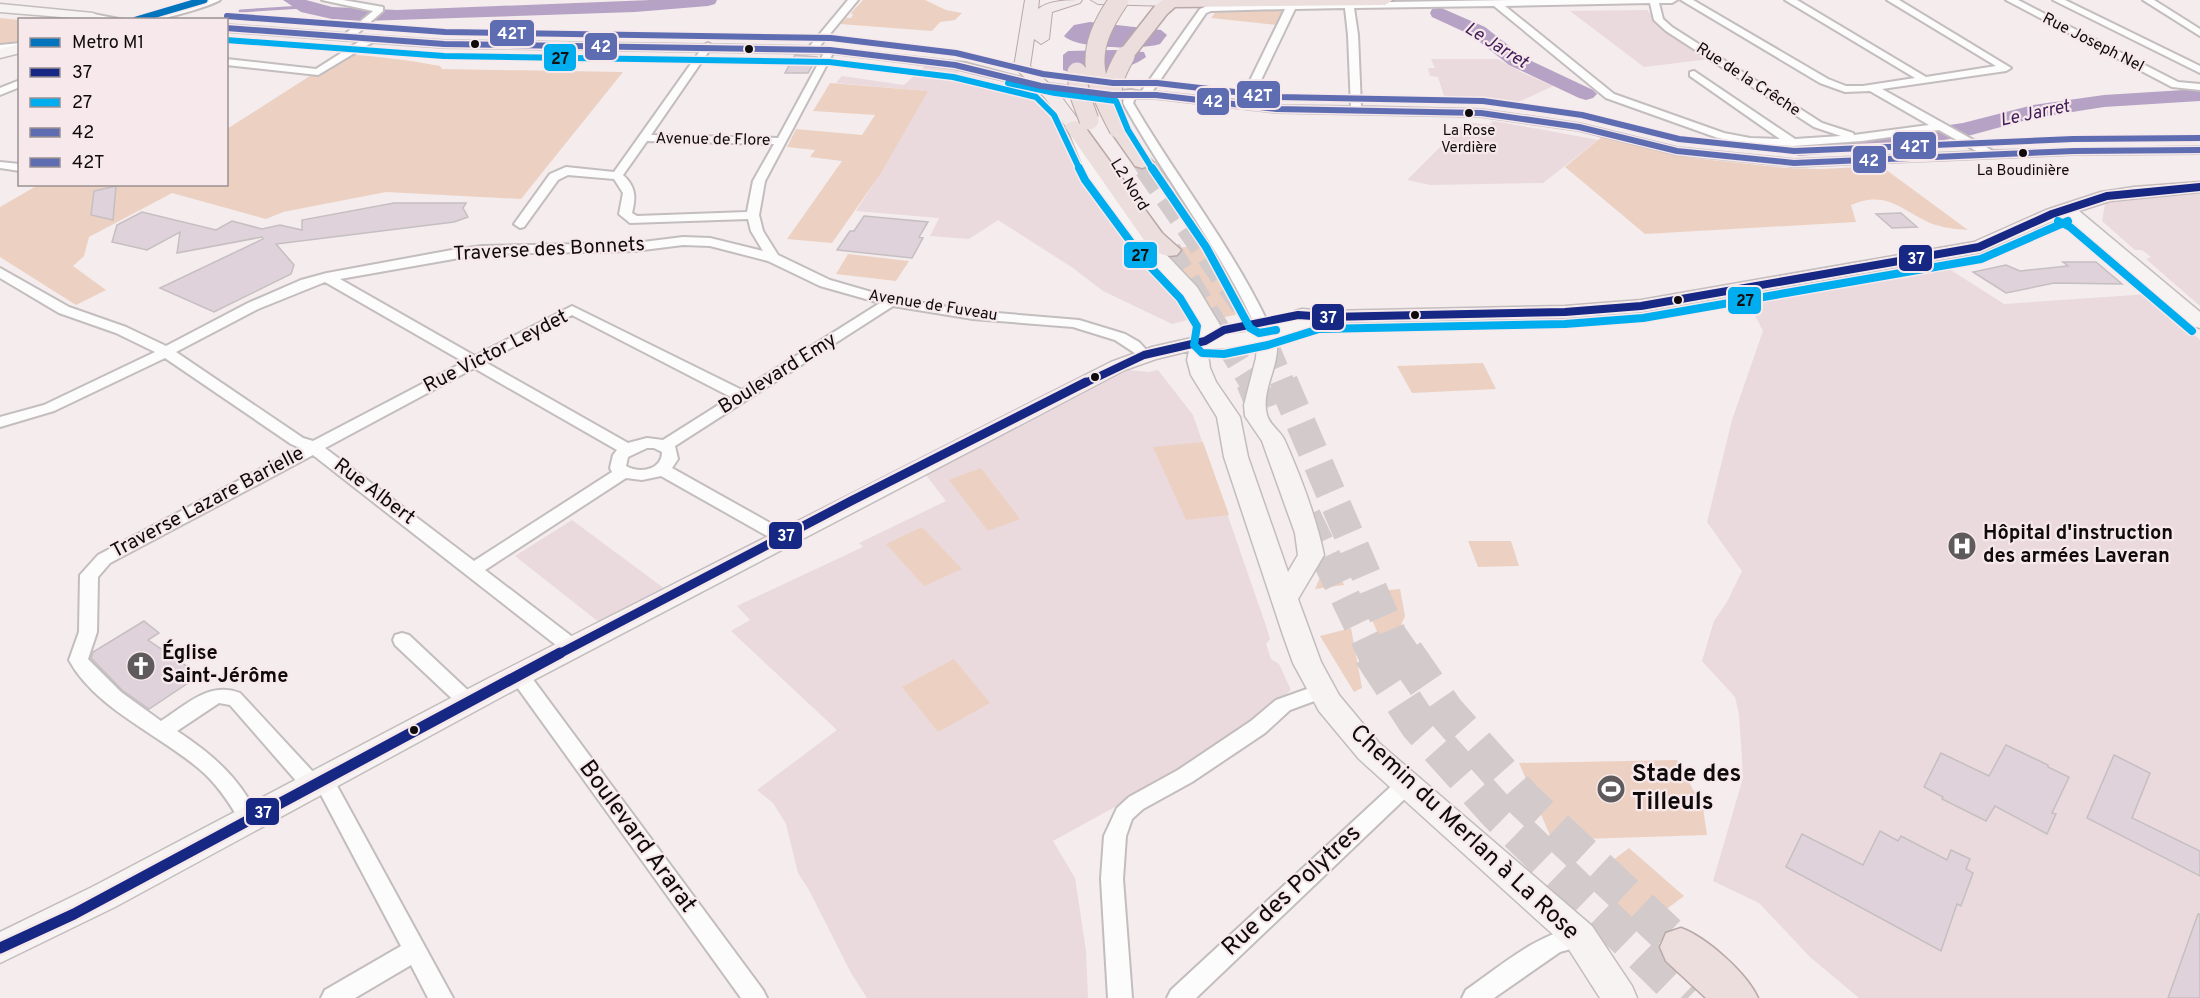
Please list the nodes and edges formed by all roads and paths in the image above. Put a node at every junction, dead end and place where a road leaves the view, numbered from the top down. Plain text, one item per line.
1 (215, 0) edge
2 (327, 0) edge
3 (853, 0) edge
4 (1032, 0) edge
5 (1075, 0) edge
6 (1099, 0) edge
7 (1119, 0) edge
8 (1384, 0) edge
9 (1654, 0) edge
10 (1672, 0) edge
11 (1686, 0) edge
12 (1790, 0) edge
13 (1892, 0) edge
14 (2011, 0) edge
15 (2058, 0) edge
16 (2148, 0) edge
17 (1497, 3) junction
18 (1168, 5) edge
19 (1348, 6) junction
20 (1291, 7) junction
21 (0, 8) edge
22 (0, 13) edge
23 (1089, 16) dead end
24 (44, 18) edge
25 (89, 18) edge
26 (160, 18) edge
27 (228, 28) edge
28 (2200, 33) edge
29 (346, 38) junction
30 (370, 39) junction
31 (708, 46) junction
32 (18, 47) edge
33 (0, 48) edge
34 (18, 48) edge
35 (812, 49) junction
36 (830, 50) junction
37 (1078, 50) dead end
38 (0, 54) edge
39 (18, 58) edge
40 (0, 62) edge
41 (228, 62) edge
42 (2200, 70) edge
43 (1694, 74) dead end
44 (1923, 79) junction
45 (1037, 81) junction
46 (18, 84) edge
47 (2200, 87) edge
48 (1872, 88) junction
49 (0, 92) edge
50 (1131, 93) junction
51 (1145, 94) junction
52 (1243, 106) junction
53 (1356, 109) junction
54 (1082, 123) junction
55 (1945, 128) junction
56 (1119, 129) junction
57 (643, 138) junction
58 (1862, 138) junction
59 (782, 141) junction
60 (1794, 142) junction
61 (2200, 150) edge
62 (1990, 154) junction
63 (1142, 162) tunnel mouth
64 (0, 165) edge
65 (18, 168) edge
66 (617, 176) junction
67 (2200, 187) edge
68 (2063, 210) junction
69 (753, 215) junction
70 (520, 224) dead end
71 (1169, 250) tunnel mouth
72 (773, 258) junction
73 (0, 272) edge
74 (327, 277) junction
75 (891, 302) junction
76 (2200, 322) edge
77 (1262, 328) junction
78 (1205, 341) junction
79 (166, 352) junction
80 (1144, 355) junction
81 (475, 362) junction
82 (741, 396) junction
83 (0, 422) edge
84 (665, 446) junction
85 (315, 447) junction
86 (627, 450) junction
87 (662, 469) junction
88 (623, 472) junction
89 (782, 537) junction
90 (475, 568) junction
91 (1285, 599) junction
92 (402, 640) dead end
93 (572, 647) junction
94 (519, 675) junction
95 (1321, 691) junction
96 (468, 702) junction
97 (161, 731) junction
98 (318, 782) junction
99 (1406, 785) junction
100 (249, 819) junction
101 (1580, 937) junction
102 (1681, 947) tunnel mouth
103 (0, 948) edge
104 (415, 950) junction
105 (333, 998) edge
106 (441, 998) edge
107 (755, 998) edge
108 (1120, 998) edge
109 (1179, 998) edge
110 (1474, 998) edge
111 (1620, 998) edge
112 (1736, 998) edge

1 - 26 street
2 - 29 street
3 - 35 street
4 - 45 main road
5 - 45 main road
6 - 18 main road
6 - 23 highway
7 - 56 highway, bridge
8 - 18 highway
9 - 10 street
9 - 17 street
9 - 58 street, Rue de la Crêche
11 - 48 street
12 - 44 street
13 - 44 street
14 - 47 street, Rue Joseph Nel
15 - 42 street
16 - 28 street
17 - 19 street
17 - 60 street
18 - 56 highway, bridge
19 - 20 street
19 - 53 street
20 - 51 street
20 - 52 street
21 - 25 street
22 - 24 street
27 - 29 street
29 - 30 street
30 - 31 street
30 - 41 street
31 - 35 street
31 - 57 street
32 - 33 street
34 - 38 street
35 - 36 street
36 - 45 street
36 - 59 street
37 - 54 highway, bridge
39 - 40 street
43 - 60 street
44 - 48 street
45 - 50 street
45 - 54 main road
46 - 49 street
48 - 55 street
50 - 51 street
50 - 77 street
51 - 52 street
52 - 53 street
53 - 62 street
54 - 71 highway
54 - 78 street, Chemin du Merlan à La Rose
55 - 58 street
55 - 62 street
56 - 63 highway, L2 Nord
57 - 59 street, Avenue de Flore
57 - 66 street
58 - 60 street
59 - 69 street
61 - 62 street
64 - 65 street
66 - 69 street
66 - 70 street
67 - 68 street
68 - 76 street
68 - 77 street
69 - 72 street
72 - 74 street, Traverse des Bonnets
72 - 75 street, Avenue de Fuveau
73 - 79 street
74 - 79 street, Traverse des Bonnets
74 - 81 street
75 - 80 street, Avenue de Fuveau
75 - 82 street, Boulevard Emy
77 - 78 street
77 - 91 street
78 - 80 street
78 - 91 street, Chemin du Merlan à La Rose
79 - 83 street, Traverse des Bonnets
79 - 85 street, Rue Albert
80 - 89 street
81 - 82 street, Rue Victor Leydet
81 - 85 street, Rue Victor Leydet
81 - 86 street
82 - 84 street, Boulevard Emy
84 - 86 street
84 - 87 street
85 - 90 street, Rue Albert
85 - 97 street, Traverse Lazare Barielle
86 - 88 street
87 - 88 street
87 - 89 street
88 - 90 street
89 - 93 street
90 - 93 street, Rue Albert
91 - 95 street, Chemin du Merlan à La Rose
92 - 96 street
93 - 94 street
94 - 96 street
94 - 107 street, Boulevard Ararat
95 - 99 street, Chemin du Merlan à La Rose
95 - 108 street
96 - 98 street
97 - 98 street
97 - 100 street
98 - 100 street
98 - 104 street
99 - 101 street, Chemin du Merlan à La Rose
99 - 109 street, Rue des Polytres
100 - 103 street
101 - 110 street
101 - 111 street, Chemin du Merlan à La Rose
102 - 112 highway
104 - 105 street
104 - 106 street

